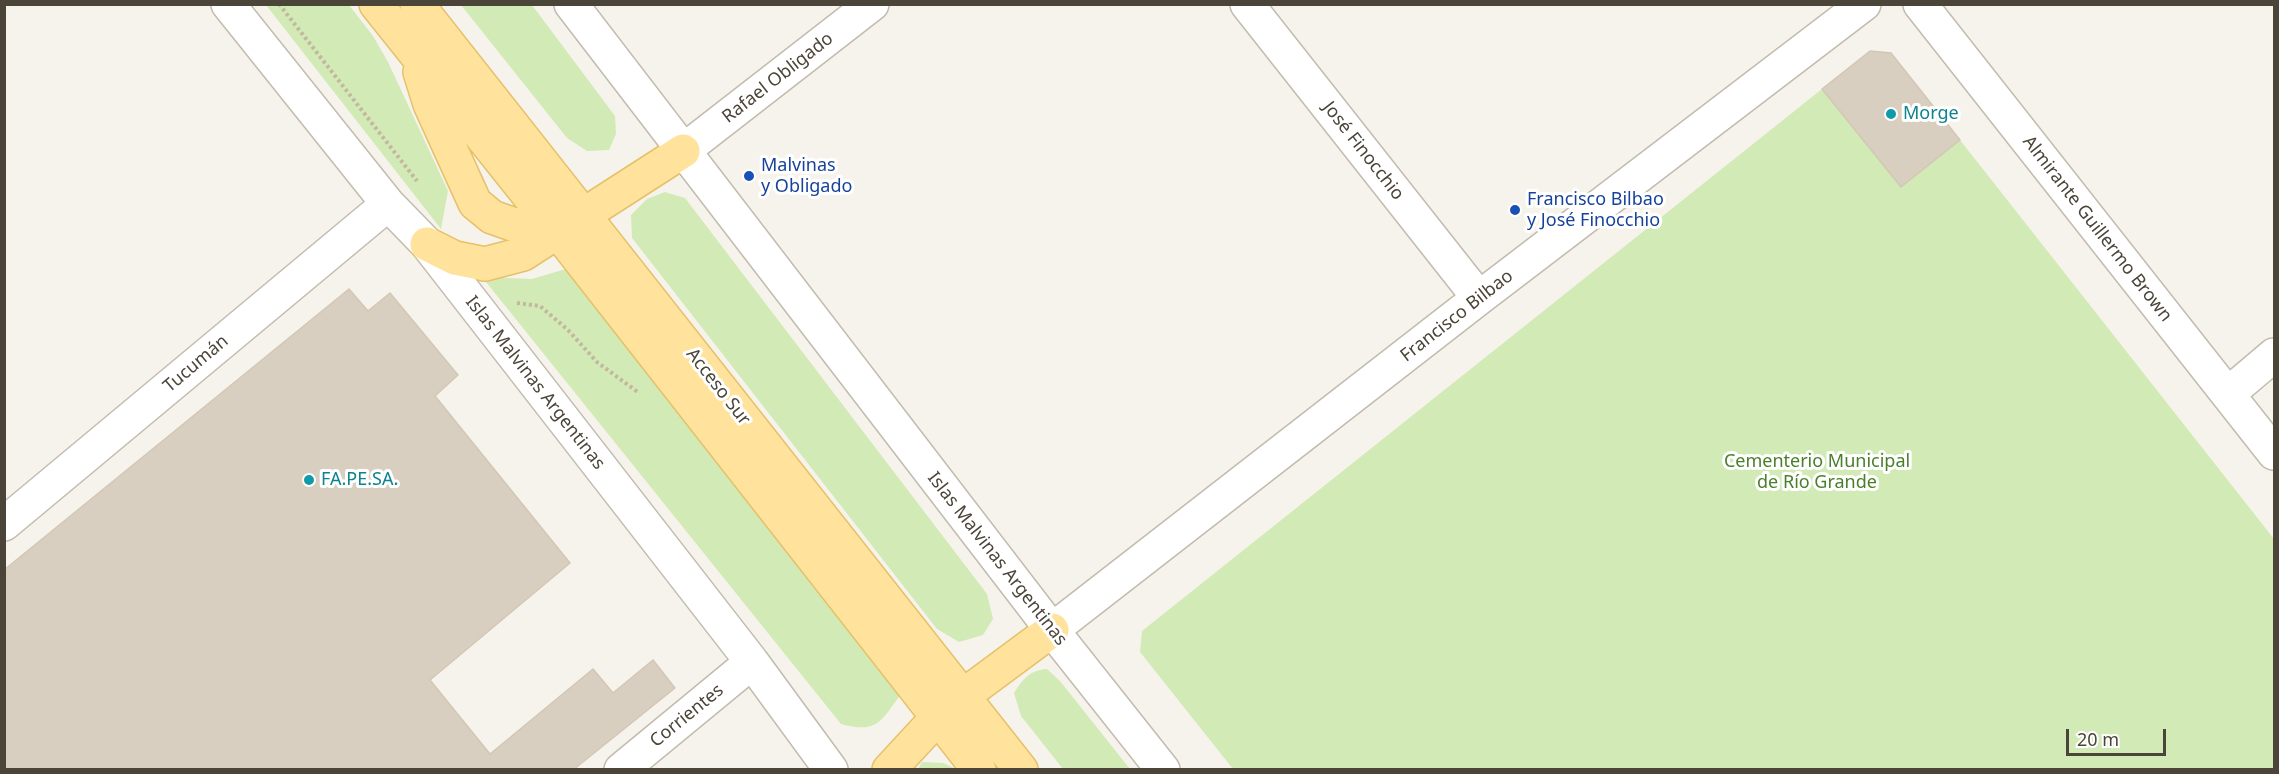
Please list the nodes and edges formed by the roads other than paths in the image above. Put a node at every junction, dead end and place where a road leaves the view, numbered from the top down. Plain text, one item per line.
1 (228, 4) edge
2 (376, 4) edge
3 (417, 4) edge
4 (571, 4) edge
5 (872, 4) edge
6 (1247, 4) edge
7 (1864, 4) edge
8 (1920, 4) edge
9 (414, 51) junction
10 (683, 151) junction
11 (388, 204) junction
12 (570, 224) junction
13 (427, 244) junction
14 (1479, 298) junction
15 (2274, 355) edge
16 (2228, 394) junction
17 (2274, 453) edge
18 (4, 524) edge
19 (1052, 630) junction
20 (752, 662) junction
21 (963, 696) junction
22 (938, 717) junction
23 (621, 770) edge
24 (831, 770) edge
25 (889, 770) edge
26 (979, 770) edge
27 (1021, 770) edge
28 (1163, 770) edge

1 - 11 street, Islas Malvinas Argentinas
2 - 9 main road, Acceso Sur
3 - 12 main road, Acceso Sur
4 - 10 street, Islas Malvinas Argentinas
5 - 10 street, Rafael Obligado
6 - 14 street, José Finocchio
7 - 14 street, Francisco Bilbao
8 - 16 street, Almirante Guillermo Brown
9 - 12 main road, Acceso Sur
9 - 12 main road
10 - 12 main road
10 - 19 street, Islas Malvinas Argentinas
11 - 13 street, Islas Malvinas Argentinas
11 - 18 street, Tucumán
12 - 13 main road
12 - 21 main road, Acceso Sur
12 - 22 main road, Acceso Sur
13 - 20 street, Islas Malvinas Argentinas
14 - 19 street, Francisco Bilbao
15 - 16 street
16 - 17 street, Almirante Guillermo Brown
19 - 21 main road
19 - 28 street, Islas Malvinas Argentinas
20 - 23 street, Corrientes
20 - 24 street, Islas Malvinas Argentinas
21 - 22 main road
21 - 27 main road, Acceso Sur
22 - 25 main road
22 - 26 main road, Acceso Sur

